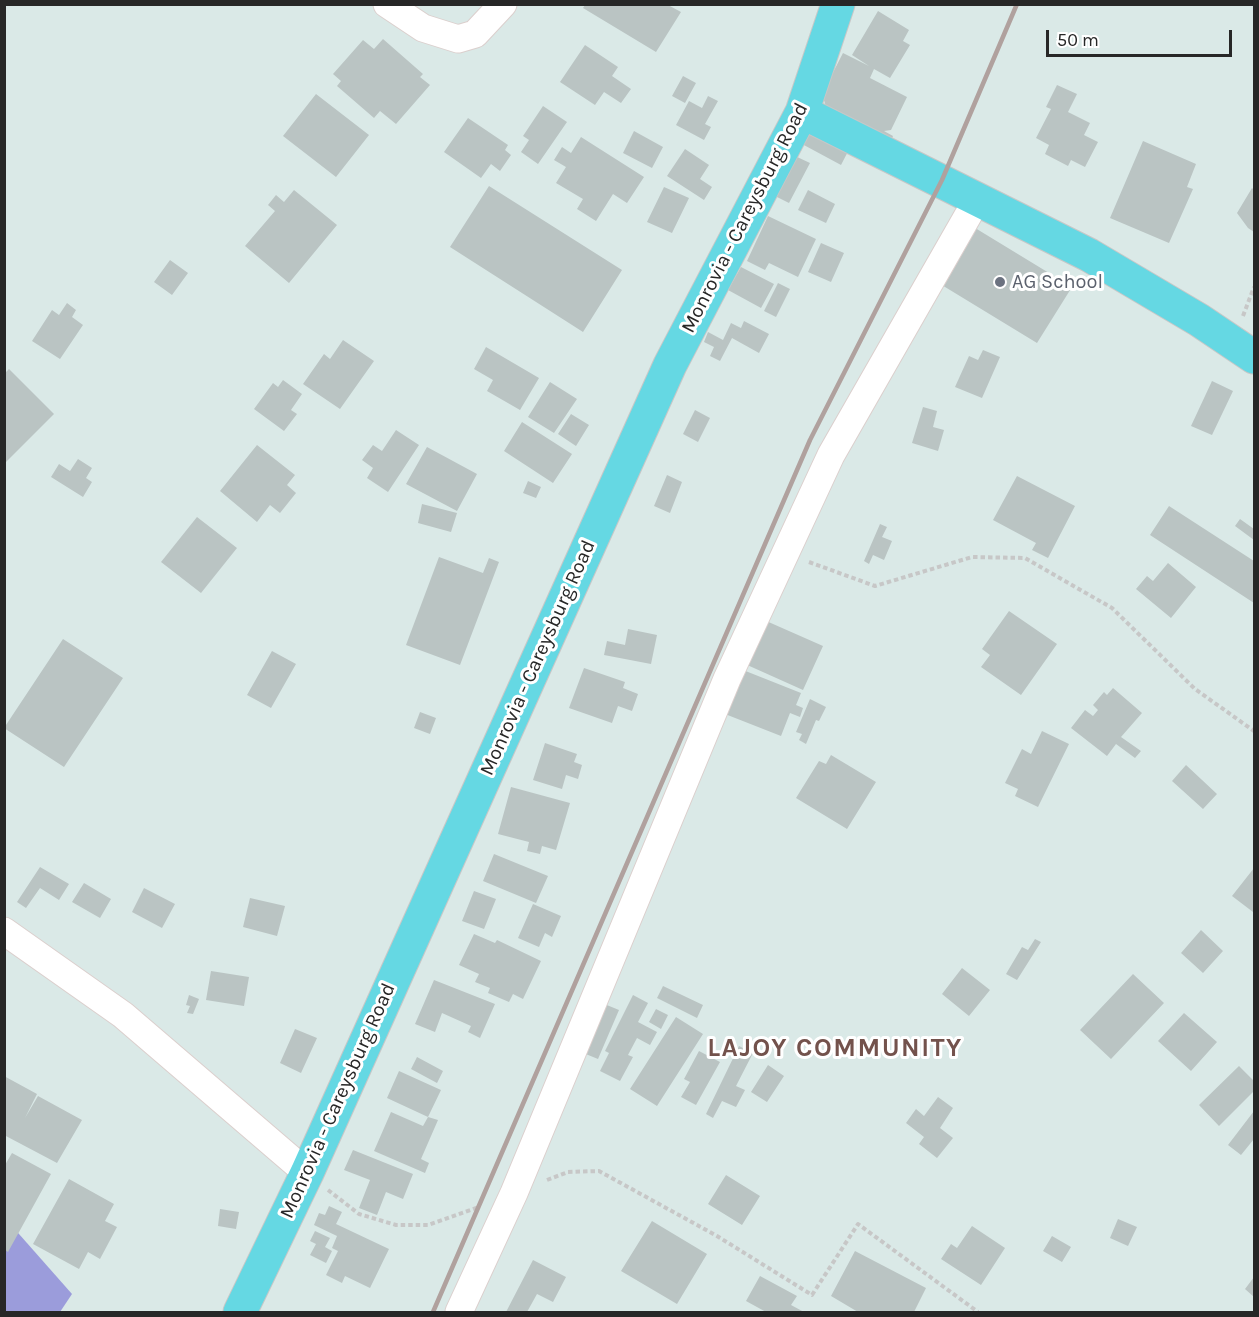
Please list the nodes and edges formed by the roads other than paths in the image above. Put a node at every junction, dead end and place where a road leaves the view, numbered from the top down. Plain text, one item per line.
1 (387, 4) edge
2 (503, 4) edge
3 (838, 4) edge
4 (802, 112) junction
5 (978, 198) junction
6 (1254, 357) edge
7 (4, 931) edge
8 (307, 1173) junction
9 (240, 1312) edge
10 (459, 1312) edge

1 - 2 street
3 - 4 main road, Monrovia - Careysburg Road
4 - 5 main road
4 - 8 main road, Monrovia - Careysburg Road
5 - 6 main road
5 - 10 street
7 - 8 street
8 - 9 main road, Monrovia - Careysburg Road

